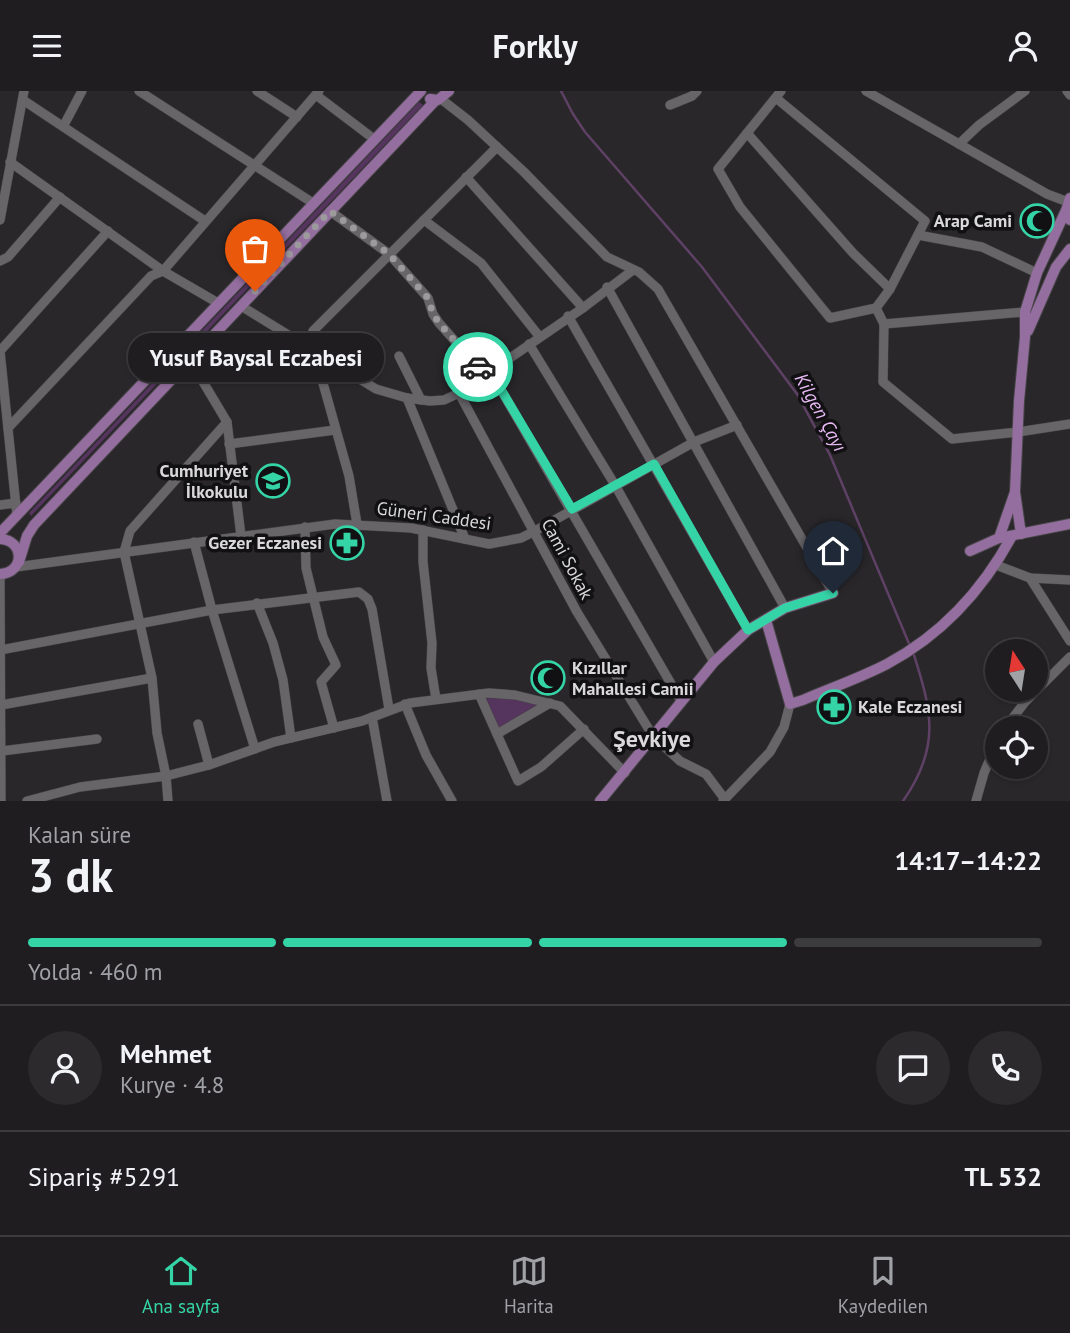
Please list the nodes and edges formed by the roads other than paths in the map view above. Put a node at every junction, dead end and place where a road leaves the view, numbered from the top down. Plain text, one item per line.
1 (82, 91) edge
2 (139, 91) edge
3 (257, 91) edge
4 (423, 91) edge
5 (697, 91) edge
6 (866, 91) edge
7 (1025, 91) edge
8 (318, 93) edge
9 (23, 95) edge
10 (443, 95) edge
11 (779, 95) edge
12 (670, 105) dead end
13 (296, 117) junction
14 (64, 125) junction
15 (747, 133) junction
16 (374, 139) junction
17 (959, 144) junction
18 (497, 147) junction
19 (10, 162) junction
20 (256, 164) junction
21 (466, 177) junction
22 (60, 197) junction
23 (313, 203) junction
24 (1068, 203) edge
25 (330, 211) junction
26 (424, 220) junction
27 (1070, 220) edge
28 (0, 221) edge
29 (205, 221) junction
30 (107, 231) junction
31 (918, 235) junction
32 (1070, 249) edge
33 (389, 254) junction
34 (0, 261) edge
35 (633, 270) junction
36 (163, 271) junction
37 (1037, 272) junction
38 (607, 287) junction
39 (890, 289) junction
40 (218, 303) junction
41 (241, 306) junction
42 (583, 308) junction
43 (876, 309) junction
44 (1025, 312) junction
45 (568, 316) junction
46 (884, 324) junction
47 (539, 336) junction
48 (1025, 337) junction
49 (529, 344) junction
50 (0, 351) edge
51 (314, 351) junction
52 (399, 356) dead end
53 (190, 360) junction
54 (487, 373) junction
55 (459, 393) junction
56 (407, 398) junction
57 (421, 400) junction
58 (227, 422) junction
59 (1070, 424) edge
60 (737, 425) junction
61 (8, 428) junction
62 (335, 430) junction
63 (1018, 432) junction
64 (694, 442) junction
65 (229, 444) junction
66 (0, 464) edge
67 (12, 464) junction
68 (654, 464) junction
69 (615, 485) junction
70 (1015, 492) junction
71 (16, 503) junction
72 (0, 505) edge
73 (572, 509) junction
74 (17, 516) junction
75 (1070, 523) edge
76 (358, 524) junction
77 (305, 527) junction
78 (423, 530) junction
79 (535, 531) junction
80 (0, 533) edge
81 (1016, 535) junction
82 (241, 536) junction
83 (999, 538) junction
84 (0, 539) edge
85 (465, 540) junction
86 (194, 542) junction
87 (970, 551) dead end
88 (124, 552) junction
89 (17, 565) junction
90 (996, 565) junction
91 (0, 574) edge
92 (1030, 578) junction
93 (1070, 580) edge
94 (833, 593) joint
95 (314, 597) junction
96 (257, 603) junction
97 (785, 608) junction
98 (212, 610) junction
99 (766, 620) junction
100 (139, 624) junction
101 (748, 630) junction
102 (1070, 641) edge
103 (0, 650) edge
104 (1070, 657) edge
105 (714, 662) junction
106 (152, 678) junction
107 (479, 694) junction
108 (436, 699) junction
109 (681, 701) junction
110 (550, 703) junction
111 (405, 704) junction
112 (790, 704) junction
113 (1, 705) edge
114 (389, 709) junction
115 (1014, 716) edge
116 (372, 717) junction
117 (198, 724) dead end
118 (334, 727) junction
119 (584, 729) junction
120 (497, 734) junction
121 (653, 736) junction
122 (1, 737) edge
123 (291, 738) junction
124 (97, 739) dead end
125 (256, 749) junction
126 (2, 751) junction
127 (209, 765) junction
128 (985, 772) edge
129 (625, 773) junction
130 (166, 776) junction
131 (603, 800) edge
132 (724, 800) edge
133 (1, 801) edge
134 (27, 801) edge
135 (169, 801) edge
136 (387, 801) edge
137 (453, 801) edge
138 (976, 801) edge

1 - 14 street
2 - 20 street
3 - 13 street
4 - 10 main road
4 - 16 main road
5 - 12 street
6 - 17 street
7 - 17 street
8 - 13 street
8 - 16 street
9 - 14 street
9 - 19 street
10 - 18 street
10 - 25 main road
11 - 15 street
11 - 31 street
13 - 20 street
14 - 29 street
15 - 39 street
15 - 43 street
16 - 23 main road
17 - 24 street
18 - 21 street
18 - 35 street
19 - 22 street
19 - 28 street
20 - 23 street
20 - 29 street
21 - 26 street
21 - 42 street
22 - 30 street
22 - 34 street
23 - 40 main road
24 - 27 main road
24 - 37 main road
25 - 33 street
25 - 41 main road
26 - 33 street
26 - 47 street
29 - 36 street
30 - 36 street
30 - 50 street
31 - 37 street
31 - 39 street
32 - 48 main road
33 - 51 street
33 - 54 street
35 - 38 street
35 - 60 street
36 - 40 street
36 - 61 street
37 - 44 main road
38 - 42 street
38 - 64 street
39 - 43 street
40 - 74 main road
41 - 51 street
41 - 53 main road
42 - 45 street
43 - 46 street
44 - 46 street
44 - 48 main road
45 - 47 street
45 - 68 street
46 - 63 street
47 - 49 street
48 - 63 main road
49 - 54 street
49 - 69 street
50 - 61 street
51 - 56 street
51 - 62 street
52 - 57 street
53 - 58 street
53 - 89 main road
54 - 55 street
54 - 73 street
55 - 57 street
55 - 79 street, Cami Sokak
56 - 57 street
56 - 85 street
58 - 65 street
58 - 88 street
59 - 63 street
60 - 64 street, Güneri Caddesi
60 - 94 street
61 - 67 street
62 - 65 street
62 - 76 street
63 - 70 main road
64 - 68 street, Güneri Caddesi
64 - 97 street
65 - 82 street
66 - 67 street
67 - 71 street
68 - 69 street, Güneri Caddesi
68 - 101 street
69 - 73 street, Güneri Caddesi
69 - 105 street
70 - 81 main road
70 - 83 main road
71 - 72 street
71 - 74 street
73 - 79 street, Güneri Caddesi
73 - 109 street
74 - 80 main road
75 - 81 main road
76 - 77 street, Güneri Caddesi
76 - 78 street, Güneri Caddesi
77 - 82 street, Güneri Caddesi
77 - 95 street
78 - 85 street, Güneri Caddesi
78 - 108 street
79 - 85 street, Güneri Caddesi
79 - 121 street, Cami Sokak
81 - 83 main road
81 - 90 main road
82 - 86 street, Güneri Caddesi
83 - 87 main road
84 - 89 main road
86 - 88 street, Güneri Caddesi
86 - 98 street
88 - 89 street, Güneri Caddesi
88 - 100 street
89 - 91 main road, Güneri Caddesi
90 - 92 street
90 - 112 main road
91 - 103 street
92 - 93 street
92 - 102 street
94 - 97 main road
95 - 96 street
95 - 114 street
95 - 118 street
96 - 98 street
96 - 123 street
97 - 99 main road
98 - 100 street
98 - 125 street
99 - 101 main road
99 - 112 main road
100 - 103 street
100 - 106 street
101 - 105 main road
103 - 113 street
104 - 115 street
105 - 109 main road
106 - 113 street
106 - 130 street
107 - 108 street
107 - 110 street
107 - 120 street
108 - 111 street
109 - 121 main road
110 - 119 street
110 - 120 street
111 - 114 street
111 - 137 street
112 - 132 street
113 - 122 street
114 - 116 street
116 - 118 street
116 - 136 street
117 - 127 street
118 - 123 street
119 - 120 street
119 - 129 street
121 - 129 main road
121 - 132 street, Cami Sokak
122 - 126 street
123 - 125 street
124 - 126 street
125 - 127 street
126 - 133 street
127 - 130 street
128 - 138 street
129 - 131 main road
130 - 134 street
130 - 135 street

